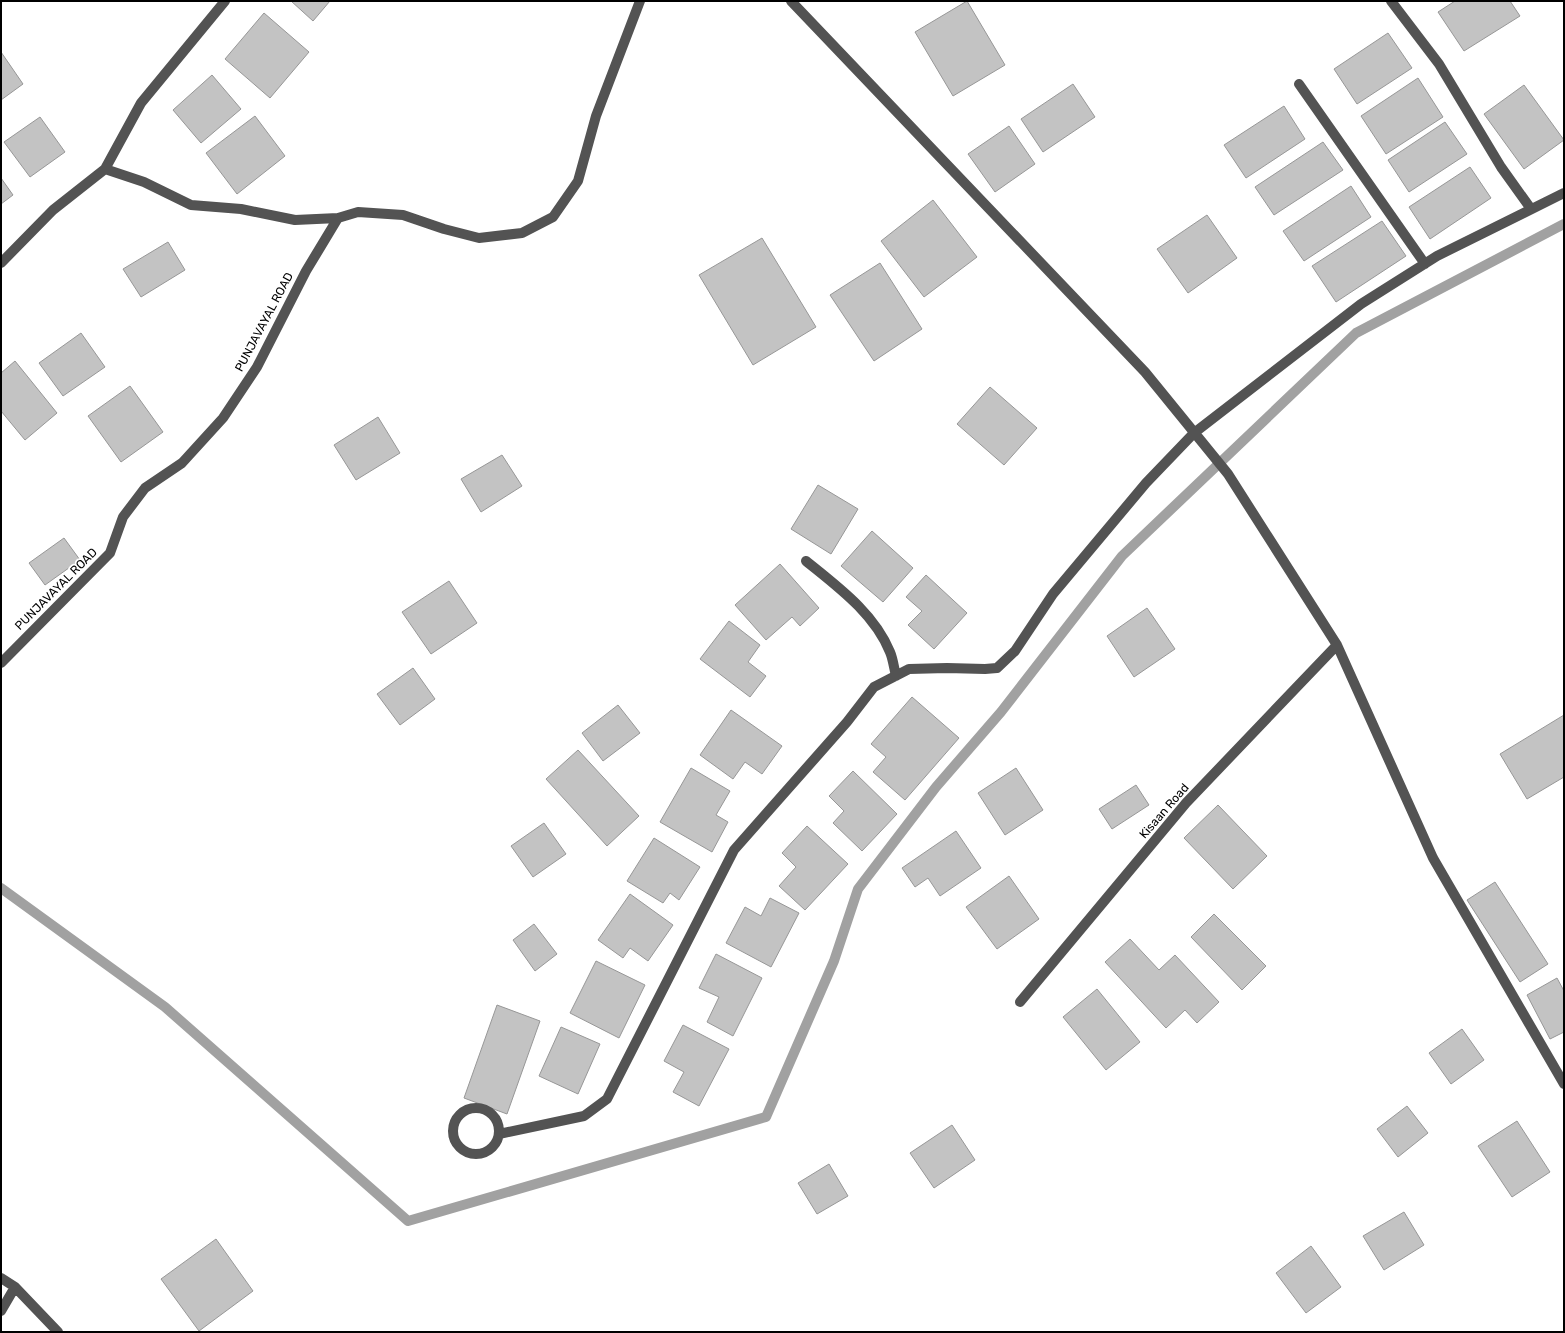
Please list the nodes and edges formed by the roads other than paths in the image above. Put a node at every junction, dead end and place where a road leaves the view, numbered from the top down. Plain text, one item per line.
1 (225, 1) edge
2 (640, 1) edge
3 (791, 1) edge
4 (1391, 1) edge
5 (1299, 84) dead end
6 (105, 169) junction
7 (1564, 193) edge
8 (1531, 209) junction
9 (338, 218) junction
10 (1, 263) edge
11 (1424, 264) junction
12 (1194, 433) junction
13 (806, 561) dead end
14 (1337, 645) junction
15 (1, 663) edge
16 (896, 676) junction
17 (1020, 1002) dead end
18 (1564, 1084) edge
19 (499, 1134) junction
20 (1, 1278) edge
21 (15, 1287) junction
22 (1, 1311) edge
23 (58, 1332) edge

1 - 6 street
2 - 9 street
3 - 12 street
4 - 8 street
5 - 11 street
6 - 9 street
6 - 10 street
7 - 8 street
8 - 11 street
9 - 15 street, PUNJAVAYAL ROAD
11 - 12 street
12 - 14 street
12 - 16 street
13 - 16 street
14 - 17 street, Kisaan Road
14 - 18 street
16 - 19 street
19 - 19 street
20 - 21 street
21 - 22 street
21 - 23 street

